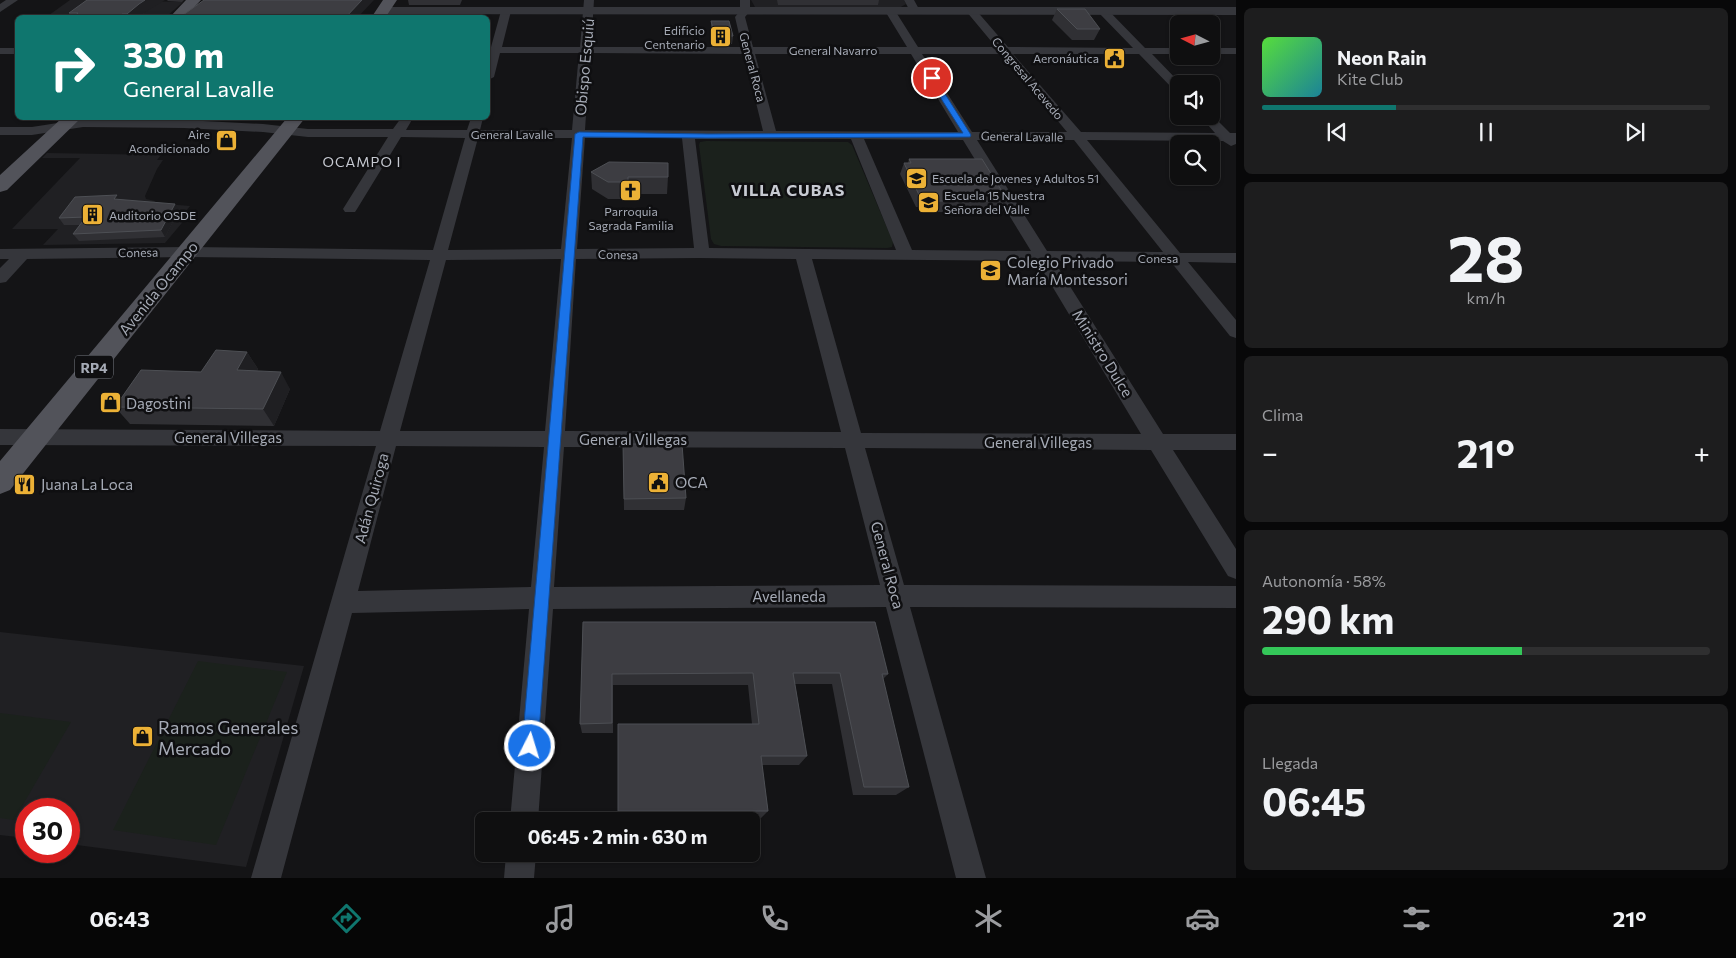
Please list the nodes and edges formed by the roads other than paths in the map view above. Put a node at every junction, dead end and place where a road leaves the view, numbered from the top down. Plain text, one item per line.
1 (13, 0) edge
2 (194, 0) edge
3 (589, 5) edge
4 (745, 5) edge
5 (912, 5) edge
6 (0, 9) edge
7 (384, 9) edge
8 (1236, 10) edge
9 (506, 11) junction
10 (890, 11) junction
11 (971, 11) junction
12 (1103, 11) junction
13 (179, 15) edge
14 (491, 50) edge
15 (585, 50) junction
16 (749, 50) junction
17 (914, 50) junction
18 (1004, 50) junction
19 (0, 51) edge
20 (15, 51) edge
21 (1142, 51) junction
22 (1170, 51) edge
23 (1220, 51) edge
24 (1236, 51) edge
25 (1170, 79) edge
26 (406, 120) edge
27 (68, 121) edge
28 (291, 124) edge
29 (1217, 125) edge
30 (475, 126) edge
31 (0, 131) edge
32 (397, 134) junction
33 (579, 134) junction
34 (688, 135) junction
35 (968, 135) junction
36 (770, 136) junction
37 (856, 136) junction
38 (1077, 136) junction
39 (1231, 137) edge
40 (1236, 147) edge
41 (0, 186) edge
42 (350, 209) dead end
43 (188, 252) junction
44 (23, 253) junction
45 (569, 253) junction
46 (0, 254) edge
47 (702, 254) junction
48 (803, 254) junction
49 (906, 254) junction
50 (438, 255) junction
51 (1043, 258) junction
52 (1177, 258) junction
53 (1236, 258) edge
54 (0, 278) edge
55 (1236, 332) edge
56 (0, 437) edge
57 (37, 437) junction
58 (387, 438) junction
59 (555, 439) junction
60 (854, 441) junction
61 (1158, 442) junction
62 (1236, 442) edge
63 (0, 482) edge
64 (1236, 569) edge
65 (896, 595) junction
66 (542, 597) junction
67 (1236, 598) edge
68 (343, 602) junction
69 (525, 812) edge
70 (520, 862) edge
71 (266, 878) edge
72 (519, 878) edge
73 (971, 878) edge

1 - 6 street
2 - 13 main road
3 - 4 street
3 - 9 street
3 - 15 street, Obispo Esquiú
4 - 10 street
4 - 16 street, General Roca
5 - 10 street
5 - 11 street
7 - 9 street
8 - 12 street
9 - 14 street
10 - 17 street, Ministro Dulce
11 - 12 street
11 - 18 street, Congresal Acevedo
12 - 21 street
14 - 15 street, General Navarro
15 - 16 street, General Navarro
15 - 33 street, Obispo Esquiú
16 - 17 street, General Navarro
16 - 36 street, General Roca
17 - 18 street, General Navarro
17 - 35 street, Ministro Dulce
18 - 21 street, General Navarro
18 - 38 street, Congresal Acevedo
19 - 20 street
21 - 22 street, General Navarro
21 - 25 street
23 - 24 street
26 - 32 street
27 - 28 street, General Lavalle
27 - 31 street, General Lavalle
27 - 41 main road
28 - 32 street, General Lavalle
28 - 43 main road, Avenida Ocampo / RP4
29 - 39 street
30 - 32 street, General Lavalle
30 - 33 street, General Lavalle
30 - 50 street, Adán Quiroga
32 - 42 street
33 - 34 street, General Lavalle
33 - 45 street, Obispo Esquiú
34 - 36 street, General Lavalle
34 - 47 street
35 - 37 street, General Lavalle
35 - 38 street, General Lavalle
35 - 51 street, Ministro Dulce
36 - 37 street, General Lavalle
37 - 49 street
38 - 39 street, General Lavalle
38 - 52 street, Congresal Acevedo
39 - 40 street
43 - 44 street, Conesa
43 - 50 street, Conesa
43 - 57 main road, Avenida Ocampo / RP4
44 - 46 street, Conesa
44 - 54 street
45 - 47 street, Conesa
45 - 50 street, Conesa
45 - 59 street, Obispo Esquiú
47 - 48 street, Conesa
48 - 49 street, Conesa
48 - 60 street, General Roca
49 - 51 street, Conesa
50 - 58 street, Adán Quiroga
51 - 52 street, Conesa
51 - 61 street, Ministro Dulce
52 - 53 street, Conesa
52 - 55 street, Congresal Acevedo
56 - 57 street, General Villegas
57 - 58 street, General Villegas
57 - 63 main road, Avenida Ocampo / RP4
58 - 59 street, General Villegas
58 - 68 street, Adán Quiroga
59 - 60 street, General Villegas
59 - 66 street, Obispo Esquiú
60 - 61 street, General Villegas
60 - 65 street, General Roca
61 - 62 street, General Villegas
61 - 64 street, Ministro Dulce
65 - 66 street, Avellaneda
65 - 67 street, Avellaneda
65 - 73 street, General Roca
66 - 68 street, Avellaneda
66 - 69 street, Obispo Esquiú
68 - 71 street, Adán Quiroga
70 - 72 street

